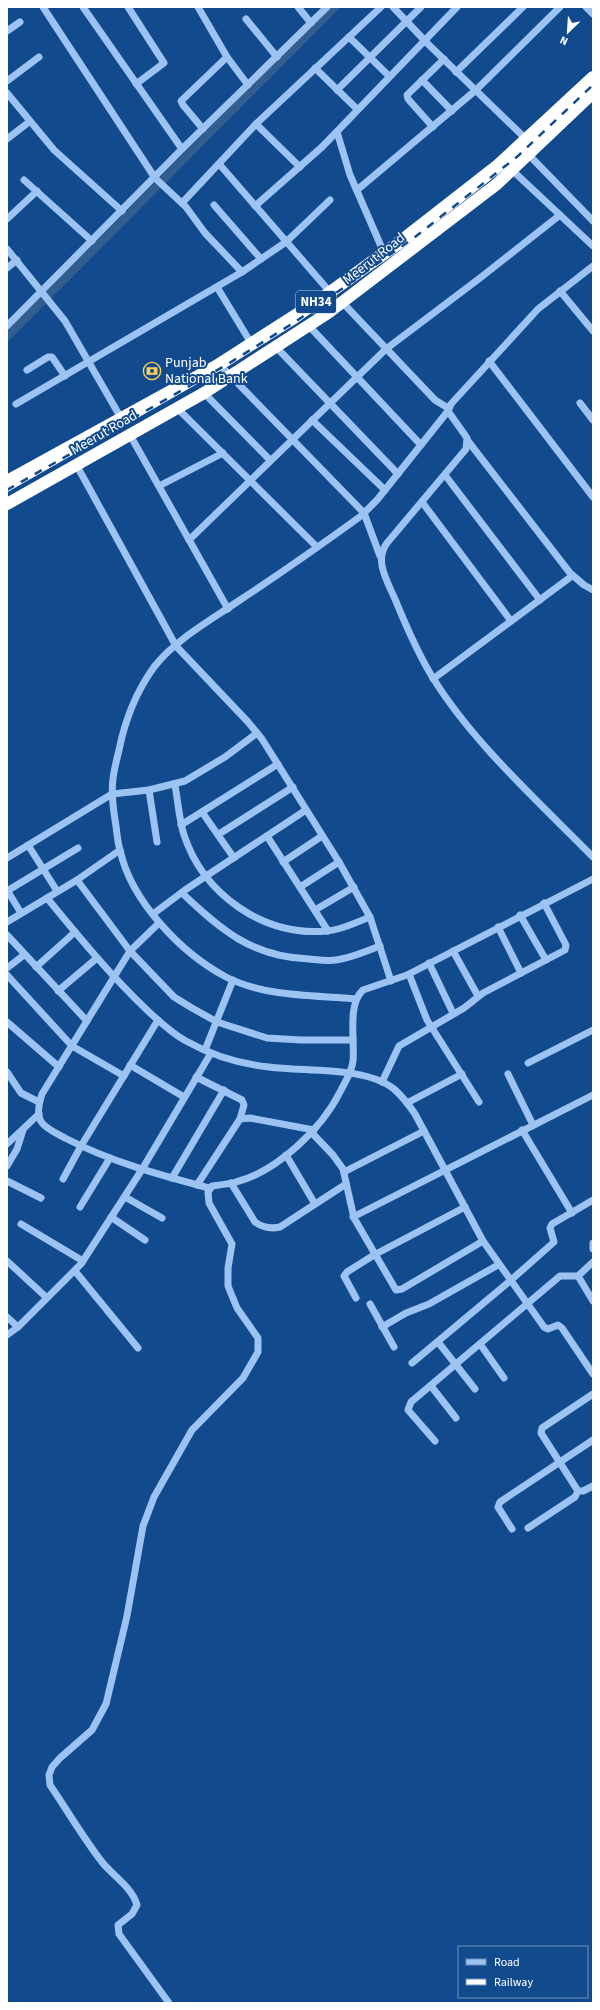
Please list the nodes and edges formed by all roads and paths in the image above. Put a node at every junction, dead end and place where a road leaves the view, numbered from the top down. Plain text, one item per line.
1 (43, 7) edge
2 (83, 7) edge
3 (198, 7) edge
4 (298, 7) edge
5 (327, 7) edge
6 (381, 7) edge
7 (393, 7) edge
8 (421, 7) edge
9 (457, 7) edge
10 (522, 7) edge
11 (560, 7) edge
12 (586, 7) edge
13 (131, 8) edge
14 (593, 14) edge
15 (246, 19) dead end
16 (407, 21) junction
17 (20, 22) dead end
18 (311, 23) junction
19 (7, 31) edge
20 (349, 37) junction
21 (424, 40) junction
22 (38, 57) dead end
23 (227, 57) junction
24 (277, 57) junction
25 (370, 58) junction
26 (444, 59) junction
27 (315, 68) junction
28 (456, 72) junction
29 (389, 76) junction
30 (593, 77) edge
31 (422, 80) junction
32 (7, 81) edge
33 (136, 84) junction
34 (248, 85) junction
35 (337, 90) junction
36 (476, 90) junction
37 (7, 93) edge
38 (593, 93) edge
39 (357, 109) junction
40 (452, 111) junction
41 (29, 122) junction
42 (256, 124) junction
43 (433, 127) junction
44 (203, 129) junction
45 (337, 132) junction
46 (7, 139) edge
47 (526, 139) junction
48 (182, 149) junction
49 (532, 151) junction
50 (220, 165) junction
51 (300, 167) junction
52 (512, 170) junction
53 (24, 180) dead end
54 (159, 182) junction
55 (357, 190) junction
56 (37, 191) junction
57 (330, 200) dead end
58 (182, 203) junction
59 (214, 205) dead end
60 (255, 206) junction
61 (122, 211) junction
62 (560, 215) junction
63 (7, 219) edge
64 (593, 221) edge
65 (92, 241) junction
66 (286, 242) junction
67 (593, 246) edge
68 (7, 249) edge
69 (384, 253) junction
70 (261, 259) junction
71 (17, 260) junction
72 (593, 266) edge
73 (7, 268) edge
74 (242, 272) junction
75 (217, 287) junction
76 (560, 291) junction
77 (330, 292) junction
78 (44, 293) junction
79 (342, 302) junction
80 (7, 326) edge
81 (309, 326) junction
82 (593, 331) edge
83 (250, 344) junction
84 (276, 347) junction
85 (386, 349) junction
86 (488, 361) junction
87 (89, 362) junction
88 (219, 364) junction
89 (27, 370) dead end
90 (65, 376) junction
91 (231, 376) junction
92 (356, 377) junction
93 (204, 393) junction
94 (580, 403) dead end
95 (16, 404) dead end
96 (328, 404) junction
97 (177, 408) junction
98 (448, 410) junction
99 (121, 418) junction
100 (312, 420) junction
101 (593, 420) edge
102 (130, 435) junction
103 (292, 439) junction
104 (468, 441) junction
105 (421, 445) junction
106 (224, 453) junction
107 (270, 460) junction
108 (77, 466) junction
109 (398, 474) junction
110 (445, 475) junction
111 (250, 480) junction
112 (7, 481) edge
113 (159, 486) junction
114 (385, 490) junction
115 (593, 496) edge
116 (422, 502) junction
117 (7, 504) edge
118 (364, 513) junction
119 (189, 540) junction
120 (318, 547) junction
121 (380, 556) junction
122 (572, 576) junction
123 (593, 590) edge
124 (540, 600) junction
125 (228, 608) junction
126 (511, 621) junction
127 (176, 646) junction
128 (433, 678) junction
129 (257, 733) junction
130 (278, 764) junction
131 (175, 785) junction
132 (293, 787) junction
133 (149, 790) junction
134 (112, 794) junction
135 (306, 810) junction
136 (202, 812) junction
137 (181, 825) junction
138 (219, 834) junction
139 (267, 836) junction
140 (322, 836) junction
141 (157, 842) dead end
142 (28, 845) junction
143 (78, 848) dead end
144 (120, 850) junction
145 (593, 857) edge
146 (7, 858) edge
147 (234, 858) junction
148 (283, 862) junction
149 (339, 862) junction
150 (43, 868) junction
151 (206, 877) junction
152 (593, 879) edge
153 (77, 880) junction
154 (300, 887) junction
155 (354, 887) junction
156 (7, 890) edge
157 (58, 891) junction
158 (182, 892) junction
159 (47, 898) junction
160 (544, 903) junction
161 (315, 910) junction
162 (21, 913) junction
163 (153, 914) junction
164 (520, 915) junction
165 (370, 917) junction
166 (7, 922) edge
167 (159, 923) junction
168 (498, 927) junction
169 (328, 931) junction
170 (75, 932) junction
171 (7, 935) edge
172 (380, 946) junction
173 (453, 950) junction
174 (130, 951) junction
175 (24, 955) junction
176 (97, 958) junction
177 (546, 960) junction
178 (429, 963) junction
179 (36, 967) junction
180 (7, 968) edge
181 (521, 973) junction
182 (409, 974) junction
183 (7, 975) edge
184 (114, 977) junction
185 (233, 980) junction
186 (391, 981) junction
187 (58, 991) junction
188 (478, 996) junction
189 (356, 999) junction
190 (453, 1013) junction
191 (158, 1020) junction
192 (87, 1021) junction
193 (217, 1022) junction
194 (431, 1026) junction
195 (9, 1027) edge
196 (593, 1030) edge
197 (353, 1040) junction
198 (72, 1046) junction
199 (208, 1052) junction
200 (528, 1064) dead end
201 (130, 1065) junction
202 (59, 1067) junction
203 (7, 1072) edge
204 (350, 1073) junction
205 (462, 1074) junction
206 (508, 1074) dead end
207 (124, 1076) junction
208 (196, 1077) junction
209 (382, 1082) junction
210 (224, 1090) junction
211 (184, 1097) junction
212 (592, 1097) edge
213 (39, 1102) junction
214 (479, 1102) dead end
215 (407, 1103) junction
216 (39, 1114) junction
217 (240, 1119) junction
218 (533, 1125) junction
219 (24, 1128) junction
220 (522, 1130) junction
221 (313, 1132) junction
222 (424, 1132) junction
223 (7, 1144) edge
224 (81, 1146) junction
225 (286, 1155) junction
226 (110, 1158) junction
227 (7, 1166) edge
228 (444, 1169) junction
229 (141, 1170) junction
230 (344, 1172) junction
231 (172, 1178) junction
232 (63, 1179) dead end
233 (7, 1181) edge
234 (231, 1183) junction
235 (346, 1184) junction
236 (197, 1185) junction
237 (209, 1188) junction
238 (125, 1197) junction
239 (41, 1198) dead end
240 (593, 1200) edge
241 (315, 1204) junction
242 (80, 1207) dead end
243 (465, 1207) junction
244 (572, 1213) junction
245 (110, 1217) junction
246 (353, 1217) junction
247 (162, 1218) dead end
248 (21, 1224) dead end
249 (145, 1240) dead end
250 (483, 1242) junction
251 (593, 1243) edge
252 (593, 1250) edge
253 (374, 1255) junction
254 (7, 1261) edge
255 (83, 1261) junction
256 (593, 1262) edge
257 (498, 1265) junction
258 (74, 1271) junction
259 (578, 1276) junction
260 (510, 1281) junction
261 (46, 1298) junction
262 (356, 1298) dead end
263 (593, 1301) edge
264 (370, 1304) dead end
265 (527, 1305) junction
266 (7, 1317) edge
267 (18, 1327) junction
268 (382, 1327) junction
269 (7, 1335) edge
270 (438, 1342) junction
271 (480, 1344) junction
272 (394, 1347) dead end
273 (138, 1348) dead end
274 (412, 1363) dead end
275 (455, 1365) junction
276 (593, 1374) edge
277 (504, 1378) dead end
278 (430, 1386) junction
279 (475, 1389) dead end
280 (593, 1394) edge
281 (456, 1418) dead end
282 (593, 1440) edge
283 (435, 1441) dead end
284 (560, 1462) junction
285 (593, 1486) edge
286 (578, 1491) junction
287 (528, 1528) dead end
288 (512, 1529) dead end
289 (169, 2003) edge

1 - 54 street
2 - 33 street
3 - 23 street
4 - 18 street
5 - 18 street
6 - 20 street
7 - 16 street
8 - 16 street
9 - 21 street
10 - 28 street
11 - 36 street
12 - 14 street
13 - 33 street
15 - 24 street
16 - 21 street
16 - 25 street
17 - 19 street
18 - 24 street
20 - 25 street
20 - 27 street
21 - 26 street
21 - 29 street
22 - 32 street
23 - 34 street
23 - 44 street
24 - 34 street
25 - 29 street
25 - 35 street
26 - 28 street
26 - 31 street
27 - 35 street
27 - 42 street
28 - 36 street
29 - 39 street
30 - 47 highway, Meerut Road / NH34
31 - 40 street
31 - 43 street
33 - 48 street
34 - 44 street
35 - 39 street
36 - 40 street
36 - 47 street
37 - 41 street
38 - 49 highway, Meerut Road / NH34
39 - 45 street
40 - 43 street
41 - 46 street
41 - 61 street
42 - 50 street
42 - 51 street
43 - 55 street
44 - 48 street
45 - 51 street
45 - 55 street
47 - 49 street
47 - 69 highway, Meerut Road / NH34
48 - 54 street
49 - 52 highway, Meerut Road / NH34
49 - 64 street
50 - 58 street
50 - 60 street
51 - 60 street
52 - 62 street
52 - 79 highway, Meerut Road / NH34
53 - 56 street
54 - 58 street
54 - 61 street
55 - 69 street
56 - 63 street
56 - 65 street
57 - 66 street
58 - 74 street
59 - 70 street
60 - 66 street
61 - 65 street
62 - 67 street
62 - 85 street
65 - 78 street
66 - 70 street
66 - 77 street
68 - 71 street
69 - 77 highway, Meerut Road / NH34
70 - 74 street
71 - 73 street
71 - 78 street
72 - 76 street
74 - 75 street
75 - 83 street
75 - 87 street
76 - 82 street
76 - 86 street
77 - 83 highway, Meerut Road / NH34
78 - 80 street
78 - 87 street
79 - 81 highway, Meerut Road / NH34
79 - 85 street
81 - 84 highway, Meerut Road / NH34
81 - 92 street
83 - 88 highway, Meerut Road / NH34
84 - 91 highway, Meerut Road / NH34
84 - 96 street
85 - 92 street
85 - 98 street
86 - 98 street
86 - 115 street
87 - 90 street
87 - 99 street
88 - 91 street
88 - 99 highway, Meerut Road / NH34
89 - 90 street
90 - 95 street
91 - 93 highway, Meerut Road / NH34
91 - 103 street
92 - 96 street
92 - 105 street
93 - 97 highway, Meerut Road / NH34
93 - 107 street
94 - 101 street
96 - 100 street
96 - 109 street
97 - 102 highway, Meerut Road / NH34
97 - 106 street
98 - 104 street
98 - 105 street
99 - 112 highway, Meerut Road / NH34
100 - 103 street
100 - 114 street
102 - 108 highway, Meerut Road / NH34
102 - 113 street
103 - 107 street
103 - 118 street
104 - 110 street
104 - 122 street
105 - 109 street
106 - 111 street
106 - 113 street
107 - 111 street
108 - 117 highway, Meerut Road / NH34
108 - 127 street
109 - 114 street
110 - 116 street
110 - 124 street
111 - 119 street
111 - 120 street
113 - 119 street
114 - 118 street
116 - 121 street
116 - 126 street
118 - 120 street
118 - 121 street
119 - 125 street
120 - 125 street
121 - 128 street
122 - 123 street
122 - 124 street
124 - 126 street
125 - 127 street
126 - 128 street
127 - 129 street
127 - 134 street
128 - 145 street
129 - 130 street
129 - 131 street
130 - 132 street
130 - 136 street
131 - 133 street
131 - 137 street
132 - 135 street
132 - 138 street
133 - 134 street
133 - 141 street
134 - 142 street
134 - 144 street
135 - 139 street
135 - 140 street
136 - 137 street
136 - 138 street
137 - 151 street
138 - 147 street
139 - 147 street
139 - 148 street
140 - 148 street
140 - 149 street
142 - 146 street
142 - 150 street
143 - 150 street
144 - 153 street
144 - 163 street
147 - 151 street
148 - 154 street
149 - 154 street
149 - 155 street
150 - 156 street
150 - 157 street
151 - 158 street
151 - 169 street
152 - 160 street
153 - 157 street
153 - 174 street
154 - 161 street
155 - 161 street
155 - 165 street
156 - 162 street
157 - 159 street
158 - 163 street
158 - 172 street
159 - 162 street
159 - 170 street
160 - 164 street
160 - 177 street
161 - 169 street
162 - 166 street
163 - 167 street
164 - 168 street
164 - 177 street
165 - 169 street
165 - 172 street
167 - 174 street
167 - 185 street
168 - 173 street
168 - 181 street
170 - 176 street
170 - 179 street
171 - 175 street
172 - 186 street
173 - 178 street
173 - 188 street
174 - 184 street
174 - 193 street
175 - 179 street
175 - 180 street
176 - 184 street
176 - 187 street
177 - 181 street
178 - 182 street
178 - 190 street
179 - 187 street
181 - 188 street
182 - 186 street
182 - 194 street
183 - 198 street
184 - 191 street
184 - 192 street
185 - 189 street
185 - 193 street
186 - 189 street
187 - 192 street
188 - 190 street
189 - 197 street
190 - 194 street
191 - 199 street
191 - 201 street
192 - 198 street
193 - 197 street
193 - 199 street
194 - 205 street
194 - 209 street
195 - 202 street
196 - 200 street
197 - 204 street
198 - 202 street
198 - 207 street
199 - 204 street
199 - 208 street
201 - 207 street
201 - 211 street
202 - 213 street
203 - 213 street
204 - 209 street
204 - 221 street
205 - 214 street
205 - 215 street
206 - 218 street
207 - 224 street
208 - 210 street
208 - 211 street
209 - 215 street
210 - 217 street
210 - 231 street
211 - 229 street
212 - 218 street
213 - 216 street
215 - 222 street
216 - 219 street
216 - 224 street
217 - 221 street
217 - 236 street
218 - 220 street
219 - 223 street
219 - 227 street
220 - 228 street
220 - 244 street
221 - 225 street
221 - 230 street
222 - 228 street
222 - 230 street
224 - 226 street
224 - 232 street
225 - 234 street
225 - 241 street
226 - 229 street
226 - 242 street
228 - 243 street
228 - 246 street
229 - 231 street
229 - 238 street
230 - 235 street
231 - 236 street
233 - 239 street
234 - 237 street
234 - 241 street
235 - 241 street
235 - 246 street
236 - 237 street
237 - 289 street
238 - 245 street
238 - 247 street
240 - 244 street
243 - 250 street
243 - 253 street
244 - 260 street
245 - 249 street
245 - 255 street
246 - 253 street
248 - 255 street
250 - 253 street
250 - 257 street
251 - 252 street
253 - 262 street
254 - 261 street
255 - 258 street
256 - 259 street
257 - 260 street
257 - 268 street
258 - 261 street
258 - 273 street
259 - 263 street
259 - 265 street
260 - 265 street
260 - 270 street
261 - 267 street
264 - 268 street
265 - 271 street
265 - 276 street
266 - 267 street
267 - 269 street
268 - 272 street
270 - 274 street
270 - 275 street
271 - 275 street
271 - 277 street
275 - 278 street
275 - 279 street
278 - 281 street
278 - 283 street
280 - 284 street
282 - 284 street
284 - 286 street
284 - 288 street
285 - 286 street
286 - 287 street

